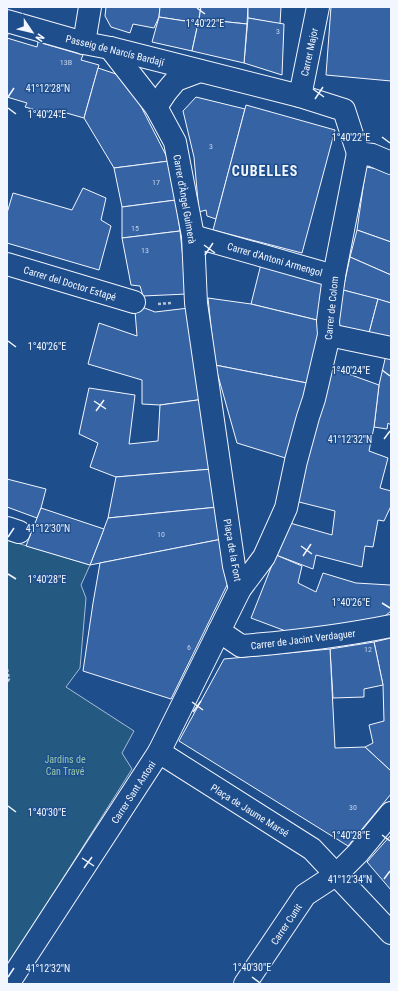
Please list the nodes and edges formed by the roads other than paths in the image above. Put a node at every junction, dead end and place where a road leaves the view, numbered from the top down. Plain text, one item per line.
1 (90, 7) edge
2 (318, 7) edge
3 (7, 21) edge
4 (84, 43) junction
5 (110, 48) junction
6 (200, 71) junction
7 (300, 96) junction
8 (156, 107) junction
9 (358, 153) junction
10 (391, 163) edge
11 (193, 236) junction
12 (7, 264) edge
13 (334, 276) junction
14 (134, 302) dead end
15 (329, 335) junction
16 (385, 347) edge
17 (213, 418) joint
18 (296, 461) joint
19 (240, 589) junction
20 (391, 626) edge
21 (219, 631) junction
22 (159, 752) junction
23 (391, 813) edge
24 (336, 874) junction
25 (391, 933) edge
26 (8, 984) edge
27 (245, 984) edge

1 - 4 street
2 - 7 street, Carrer Major
3 - 4 street, Passeig de Narcís Bardají
4 - 5 street, Passeig de Narcís Bardají
5 - 6 street, Passeig de Narcís Bardají
5 - 8 street, Carrer d'Àngel Guimerà
6 - 7 street, Passeig de Narcís Bardají
6 - 8 street
7 - 9 street, Passeig de Narcís Bardají
8 - 11 street, Carrer d'Àngel Guimerà
9 - 10 street
9 - 13 street, Carrer de Colom
11 - 13 street, Carrer d'Antoni Armengol
11 - 17 street, Carrer d'Àngel Guimerà
12 - 14 street, Carrer del Doctor Estapé
13 - 15 street, Carrer de Colom
15 - 16 street
15 - 18 street, Carrer de Colom
17 - 19 street, Plaça de la Font
18 - 19 street, Plaça de la Font
19 - 21 street, Carrer Sant Antoni
20 - 21 street, Carrer de Jacint Verdaguer
21 - 22 street, Carrer Sant Antoni
22 - 24 street, Plaça de Jaume Marsé
22 - 26 street, Carrer Sant Antoni
23 - 24 street, Carrer Cunit
24 - 25 street, Plaça de Jaume Marsé
24 - 27 street, Carrer Cunit

